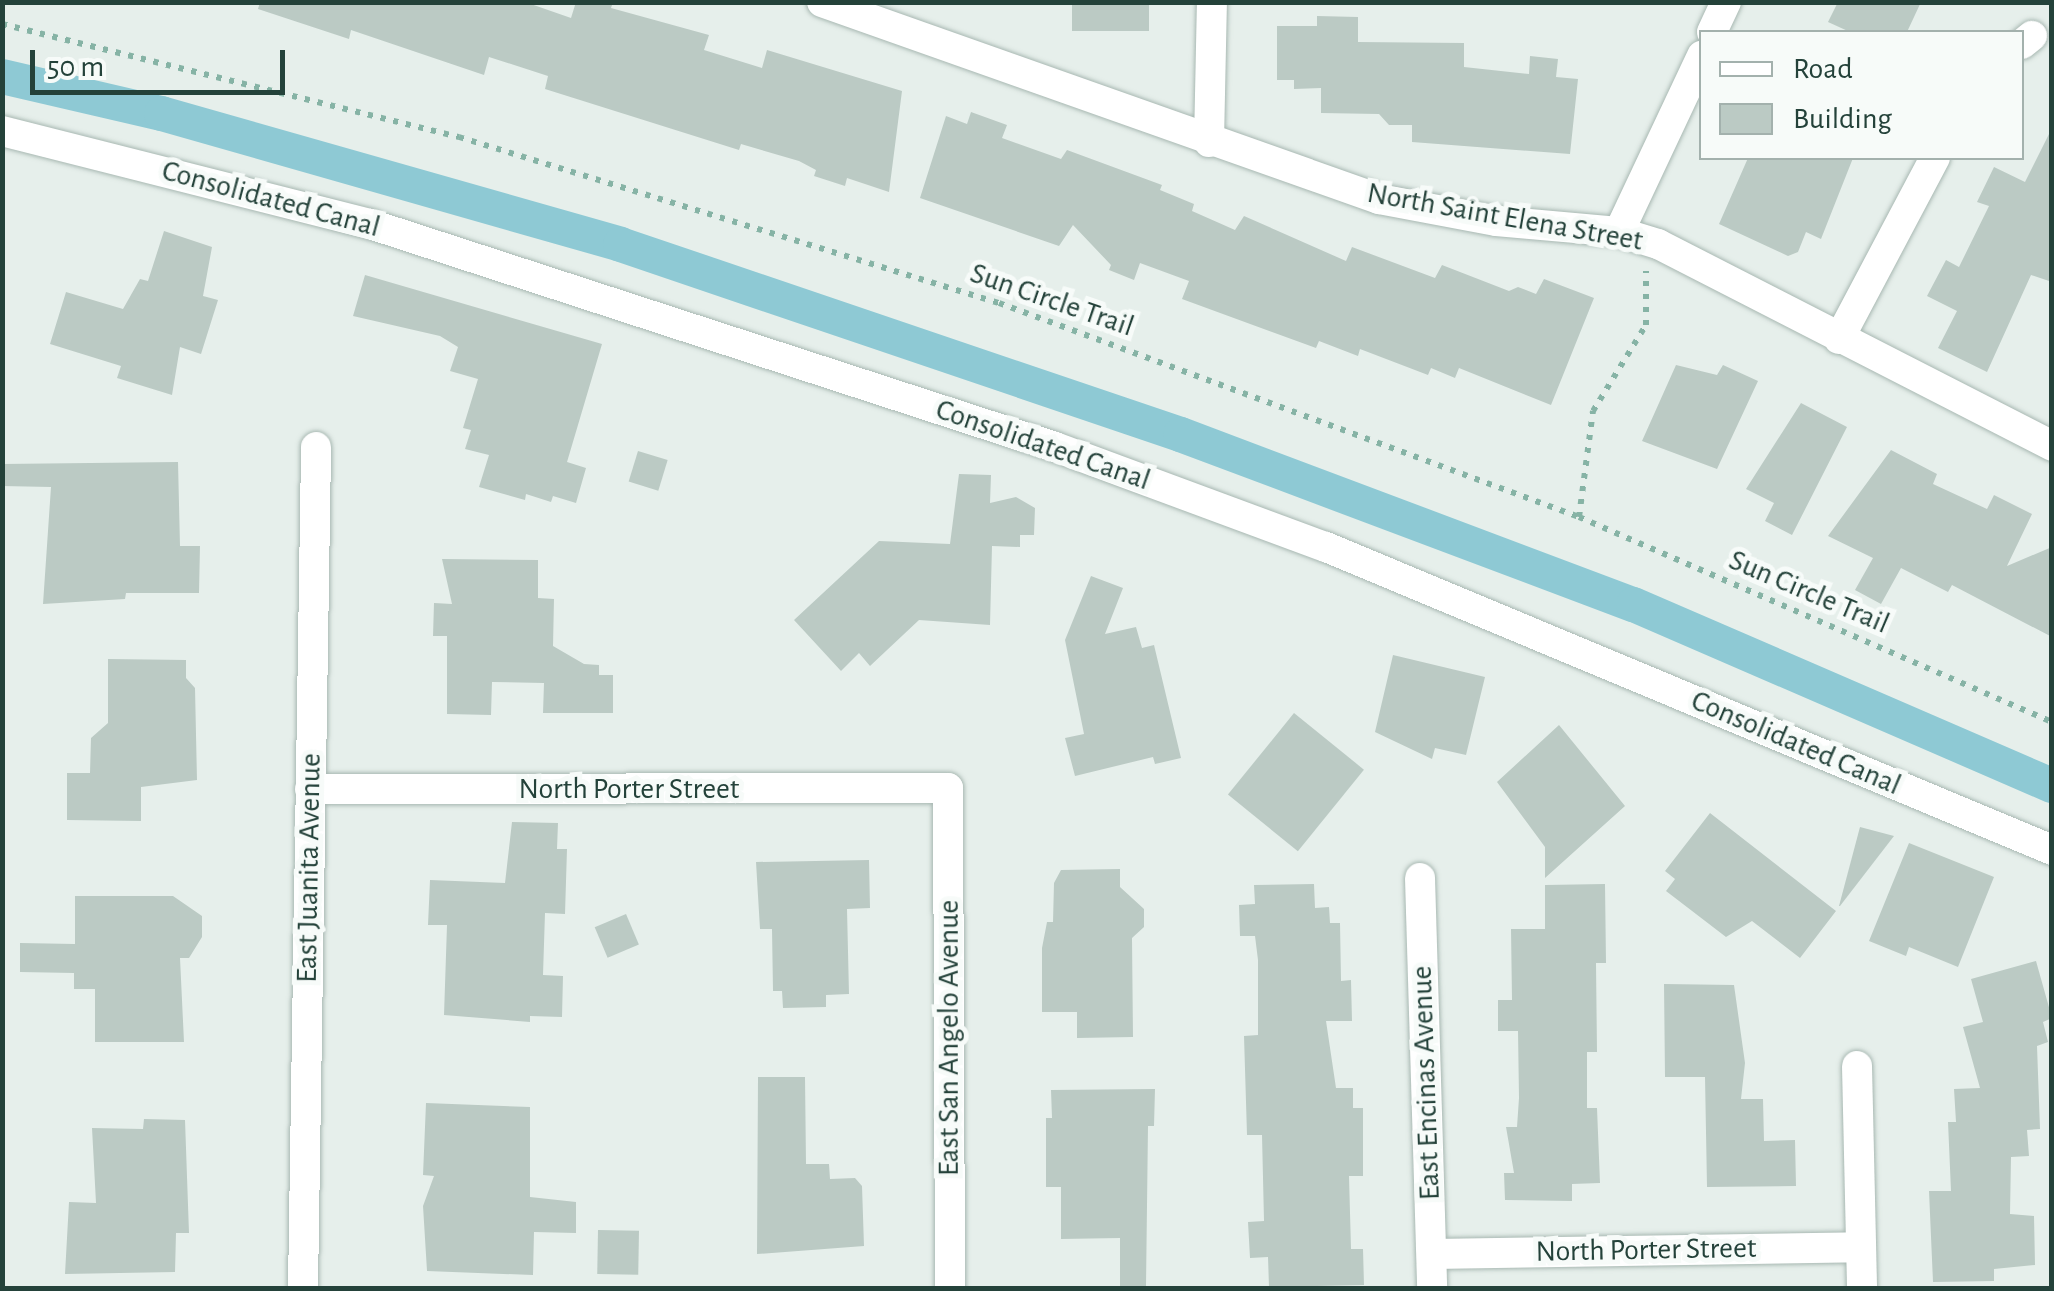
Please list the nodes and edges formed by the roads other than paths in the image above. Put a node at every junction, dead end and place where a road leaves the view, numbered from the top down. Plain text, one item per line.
1 (1212, 2) edge
2 (1726, 2) edge
3 (829, 4) edge
4 (1713, 30) edge
5 (1699, 62) edge
6 (2, 131) edge
7 (1209, 142) junction
8 (1934, 160) edge
9 (1619, 232) junction
10 (1839, 339) junction
11 (316, 446) dead end
12 (2052, 446) edge
13 (948, 788) joint
14 (310, 790) junction
15 (2052, 850) edge
16 (1420, 878) dead end
17 (1857, 1066) dead end
18 (1861, 1247) junction
19 (1432, 1254) junction
20 (303, 1288) edge
21 (950, 1288) edge
22 (1432, 1288) edge
23 (1862, 1288) edge

1 - 7 street
2 - 4 street
3 - 7 street, North Saint Elena Street
5 - 9 street
6 - 15 street, Consolidated Canal
7 - 9 street, North Saint Elena Street
8 - 10 street
9 - 10 street, North Saint Elena Street
10 - 12 street, North Saint Elena Street
11 - 14 street, East Juanita Avenue
13 - 14 street, North Porter Street
13 - 21 street, East San Angelo Avenue
14 - 20 street, East Juanita Avenue
16 - 19 street, East Encinas Avenue
17 - 18 street
18 - 19 street, North Porter Street
18 - 23 street
19 - 22 street, East Encinas Avenue

